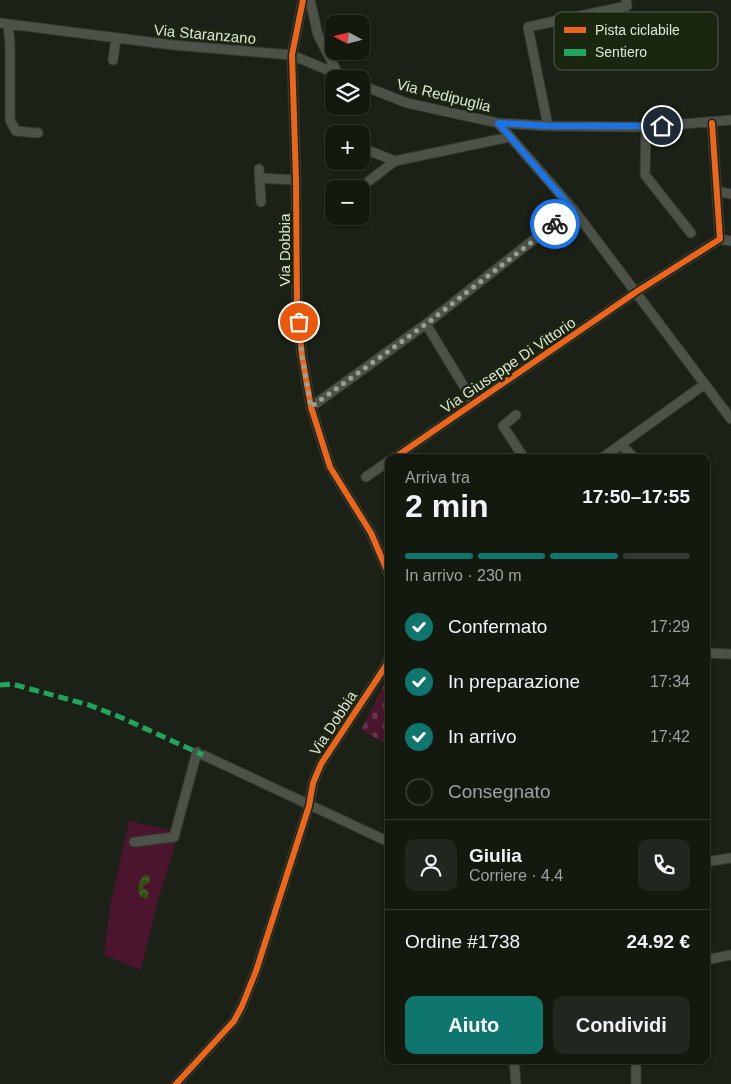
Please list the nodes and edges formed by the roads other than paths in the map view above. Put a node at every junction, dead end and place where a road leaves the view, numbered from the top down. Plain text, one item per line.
1 (303, 0) edge
2 (310, 0) edge
3 (626, 0) edge
4 (599, 12) edge
5 (554, 21) edge
6 (4, 23) edge
7 (116, 38) junction
8 (292, 55) junction
9 (113, 60) dead end
10 (332, 70) edge
11 (336, 70) edge
12 (370, 89) edge
13 (731, 120) edge
14 (498, 123) junction
15 (712, 123) junction
16 (548, 126) junction
17 (646, 127) junction
18 (38, 133) dead end
19 (510, 137) junction
20 (370, 151) edge
21 (395, 161) junction
22 (296, 180) junction
23 (370, 180) edge
24 (716, 190) junction
25 (731, 194) edge
26 (261, 202) dead end
27 (573, 210) junction
28 (691, 233) dead end
29 (720, 238) junction
30 (731, 241) edge
31 (636, 292) junction
32 (426, 324) junction
33 (705, 384) junction
34 (474, 402) junction
35 (311, 407) junction
36 (516, 415) dead end
37 (731, 419) edge
38 (621, 444) junction
39 (400, 454) edge
40 (521, 454) edge
41 (607, 454) edge
42 (630, 454) edge
43 (385, 464) edge
44 (366, 477) dead end
45 (385, 557) edge
46 (710, 653) edge
47 (731, 654) edge
48 (385, 667) edge
49 (309, 806) junction
50 (385, 840) edge
51 (134, 842) dead end
52 (731, 858) edge
53 (710, 861) edge
54 (731, 955) edge
55 (710, 959) edge
56 (514, 1064) edge
57 (636, 1064) edge
58 (176, 1084) edge
59 (516, 1084) edge
60 (636, 1084) edge

1 - 8 street, Via Dobbia
2 - 11 street
3 - 4 street
5 - 16 street
6 - 7 street, Via Staranzano
6 - 18 street, Via Staranzano
7 - 8 street, Via Staranzano
7 - 9 street
8 - 10 street
8 - 22 street, Via Dobbia
12 - 14 street, Via Redipuglia
13 - 15 street, Via Redipuglia
14 - 16 street, Via Redipuglia
14 - 19 street
15 - 17 street, Via Redipuglia
15 - 24 street
16 - 17 street, Via Redipuglia
17 - 28 street
19 - 21 street
19 - 27 street
20 - 21 street
21 - 23 street
22 - 26 street
22 - 35 street, Via Dobbia
24 - 25 street
24 - 29 street
27 - 31 street
27 - 32 street
29 - 30 street
29 - 31 street, Via Giuseppe Di Vittorio
31 - 33 street
31 - 34 street, Via Giuseppe Di Vittorio
32 - 34 street, Via Giuseppe Di Vittorio
32 - 35 street
33 - 37 street
33 - 38 street
34 - 39 street, Via Giuseppe Di Vittorio
35 - 45 street, Via Dobbia
36 - 40 street
38 - 41 street
38 - 42 street
43 - 44 street
46 - 47 street
48 - 49 street, Via Dobbia
49 - 50 street
49 - 51 street
49 - 58 street, Via Dobbia
52 - 53 street
54 - 55 street
56 - 59 street
57 - 60 street

